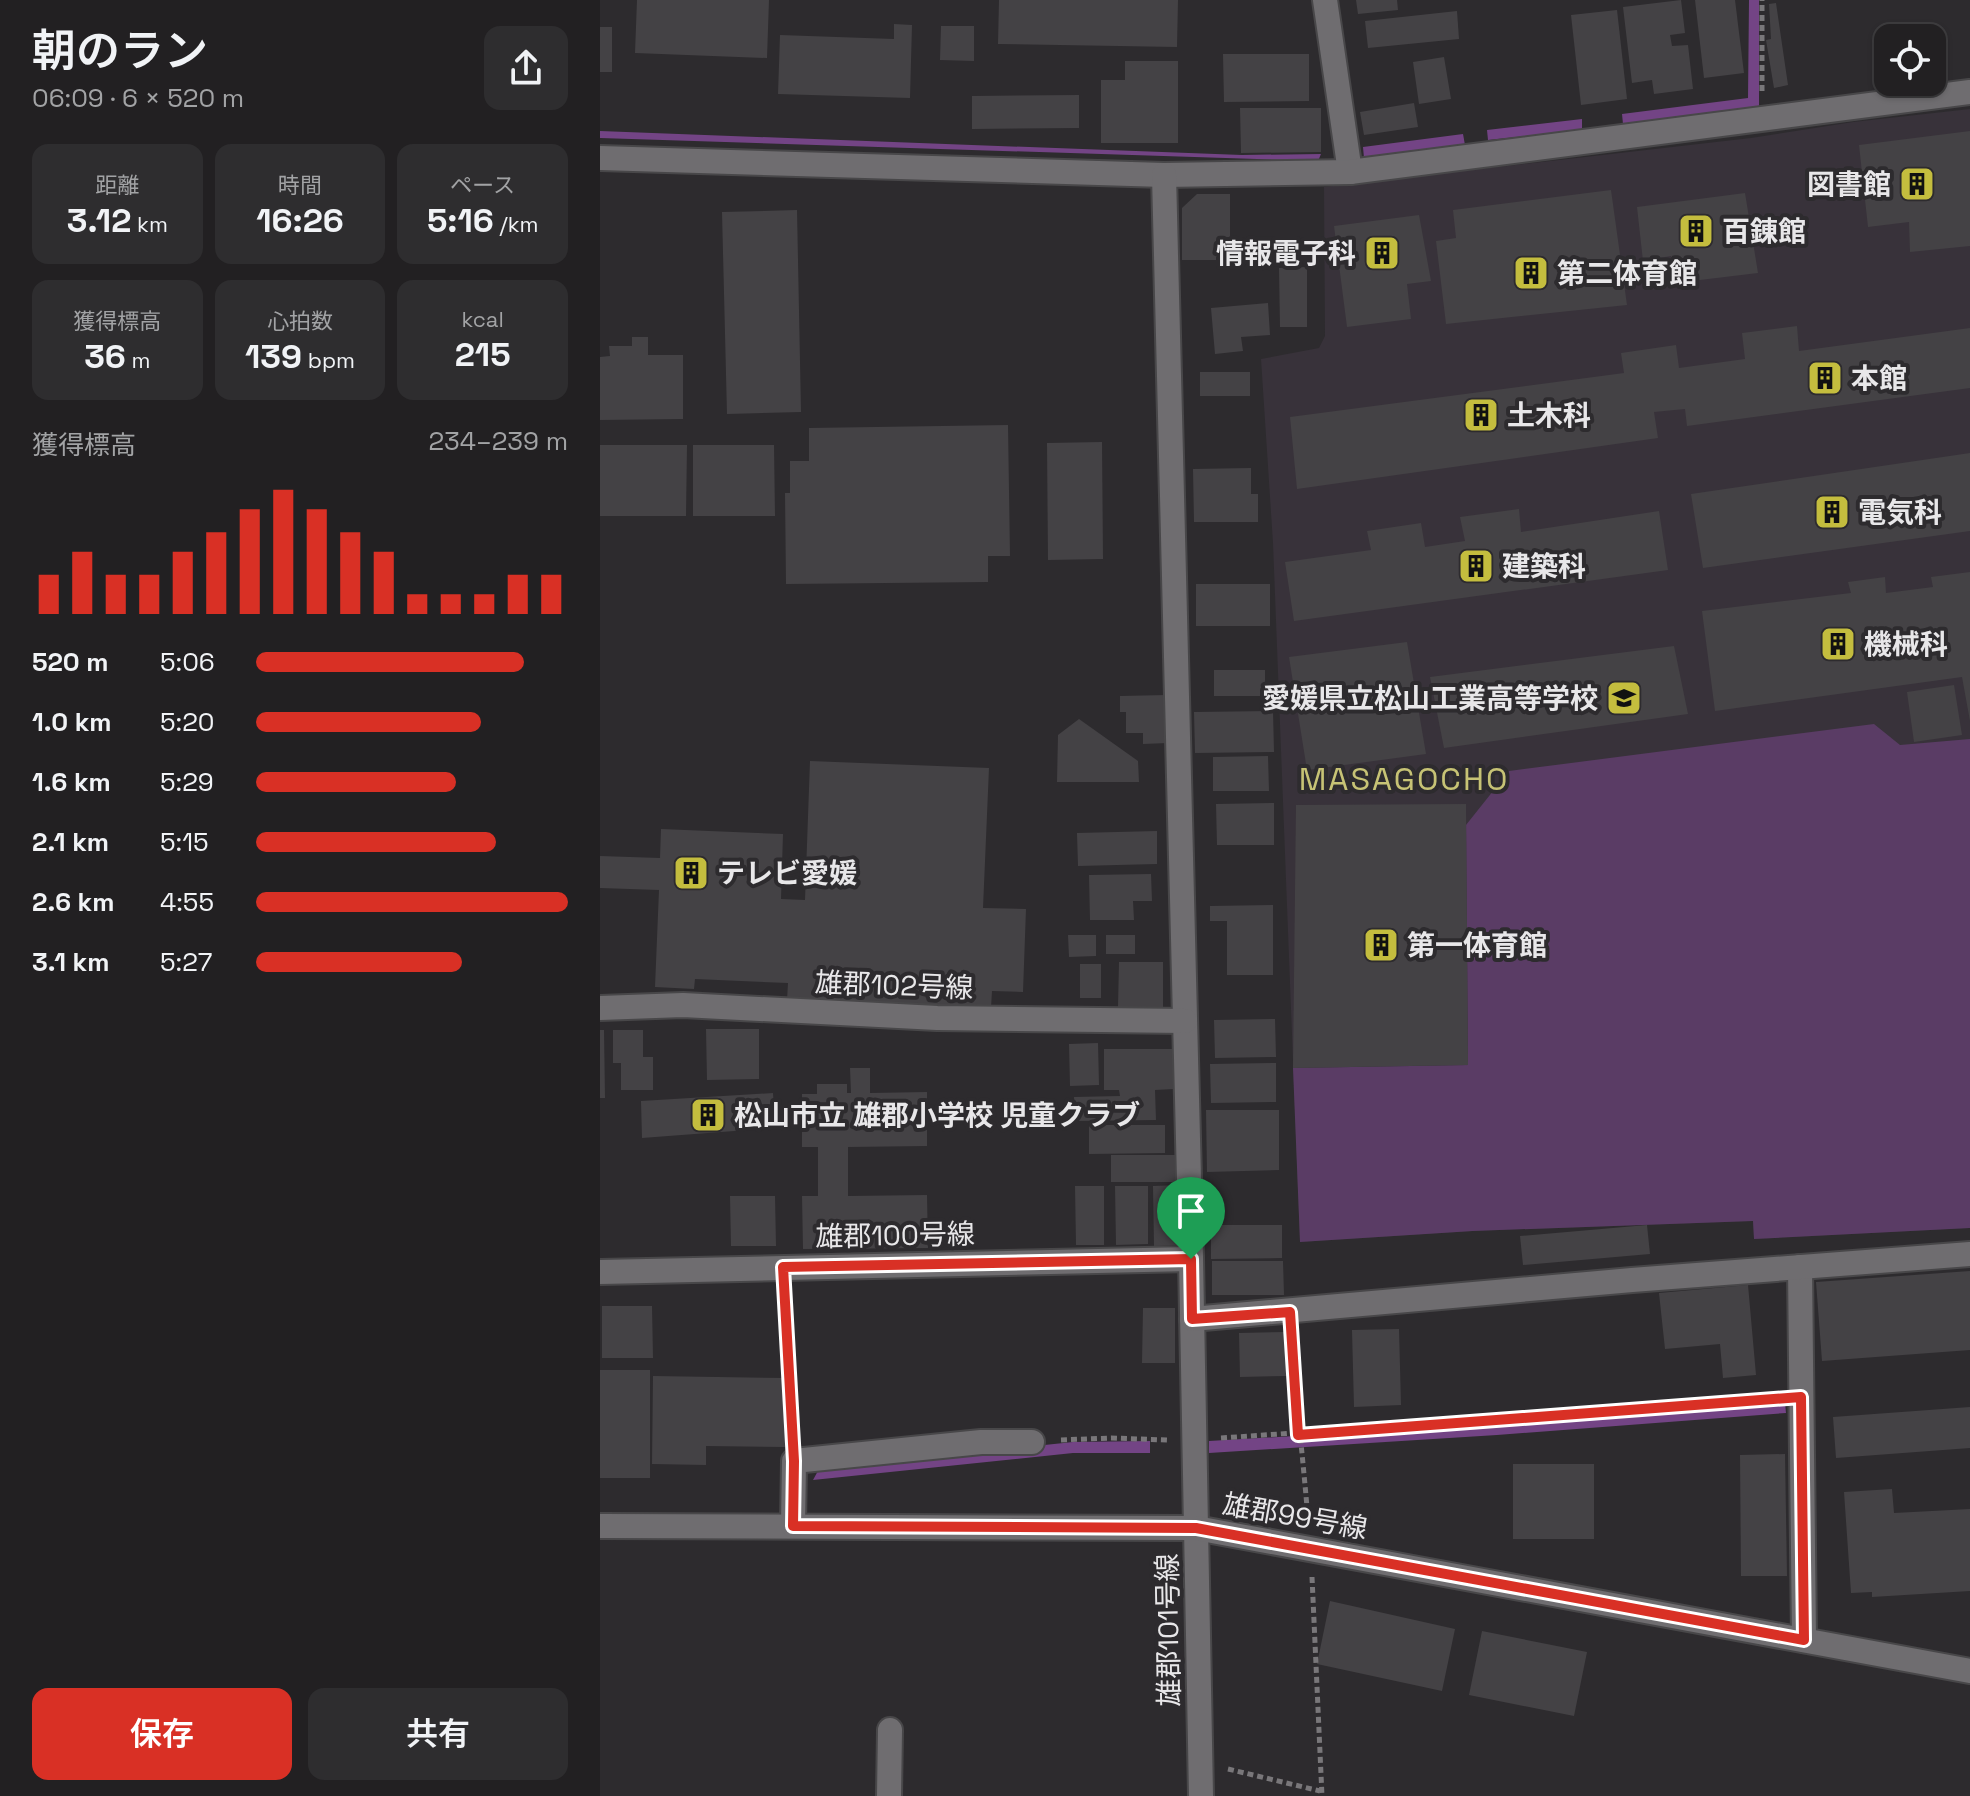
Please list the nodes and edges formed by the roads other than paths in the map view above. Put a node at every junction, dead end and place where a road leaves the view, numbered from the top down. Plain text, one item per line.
1 (1325, 0) edge
2 (1970, 92) edge
3 (600, 158) edge
4 (1350, 172) junction
5 (1164, 175) junction
6 (600, 1008) edge
7 (1185, 1021) junction
8 (1970, 1254) edge
9 (1191, 1259) junction
10 (1800, 1267) junction
11 (600, 1272) edge
12 (1192, 1319) junction
13 (1032, 1442) road end
14 (600, 1526) edge
15 (793, 1526) junction
16 (1196, 1528) junction
17 (1804, 1640) junction
18 (1970, 1671) edge
19 (890, 1730) dead end
20 (889, 1796) edge
21 (1201, 1796) edge

1 - 4 street
2 - 4 street
3 - 5 street
4 - 5 street
5 - 7 street, 雄郡101号線
6 - 7 street, 雄郡102号線
7 - 9 street, 雄郡101号線
8 - 10 street
9 - 11 street, 雄郡100号線
9 - 12 street, 雄郡101号線
10 - 12 street
10 - 17 street
12 - 16 street, 雄郡101号線
13 - 15 street
14 - 15 street, 雄郡99号線
15 - 16 street, 雄郡99号線
16 - 17 street, 雄郡99号線
16 - 21 street, 雄郡101号線
17 - 18 street, 雄郡99号線
19 - 20 street

